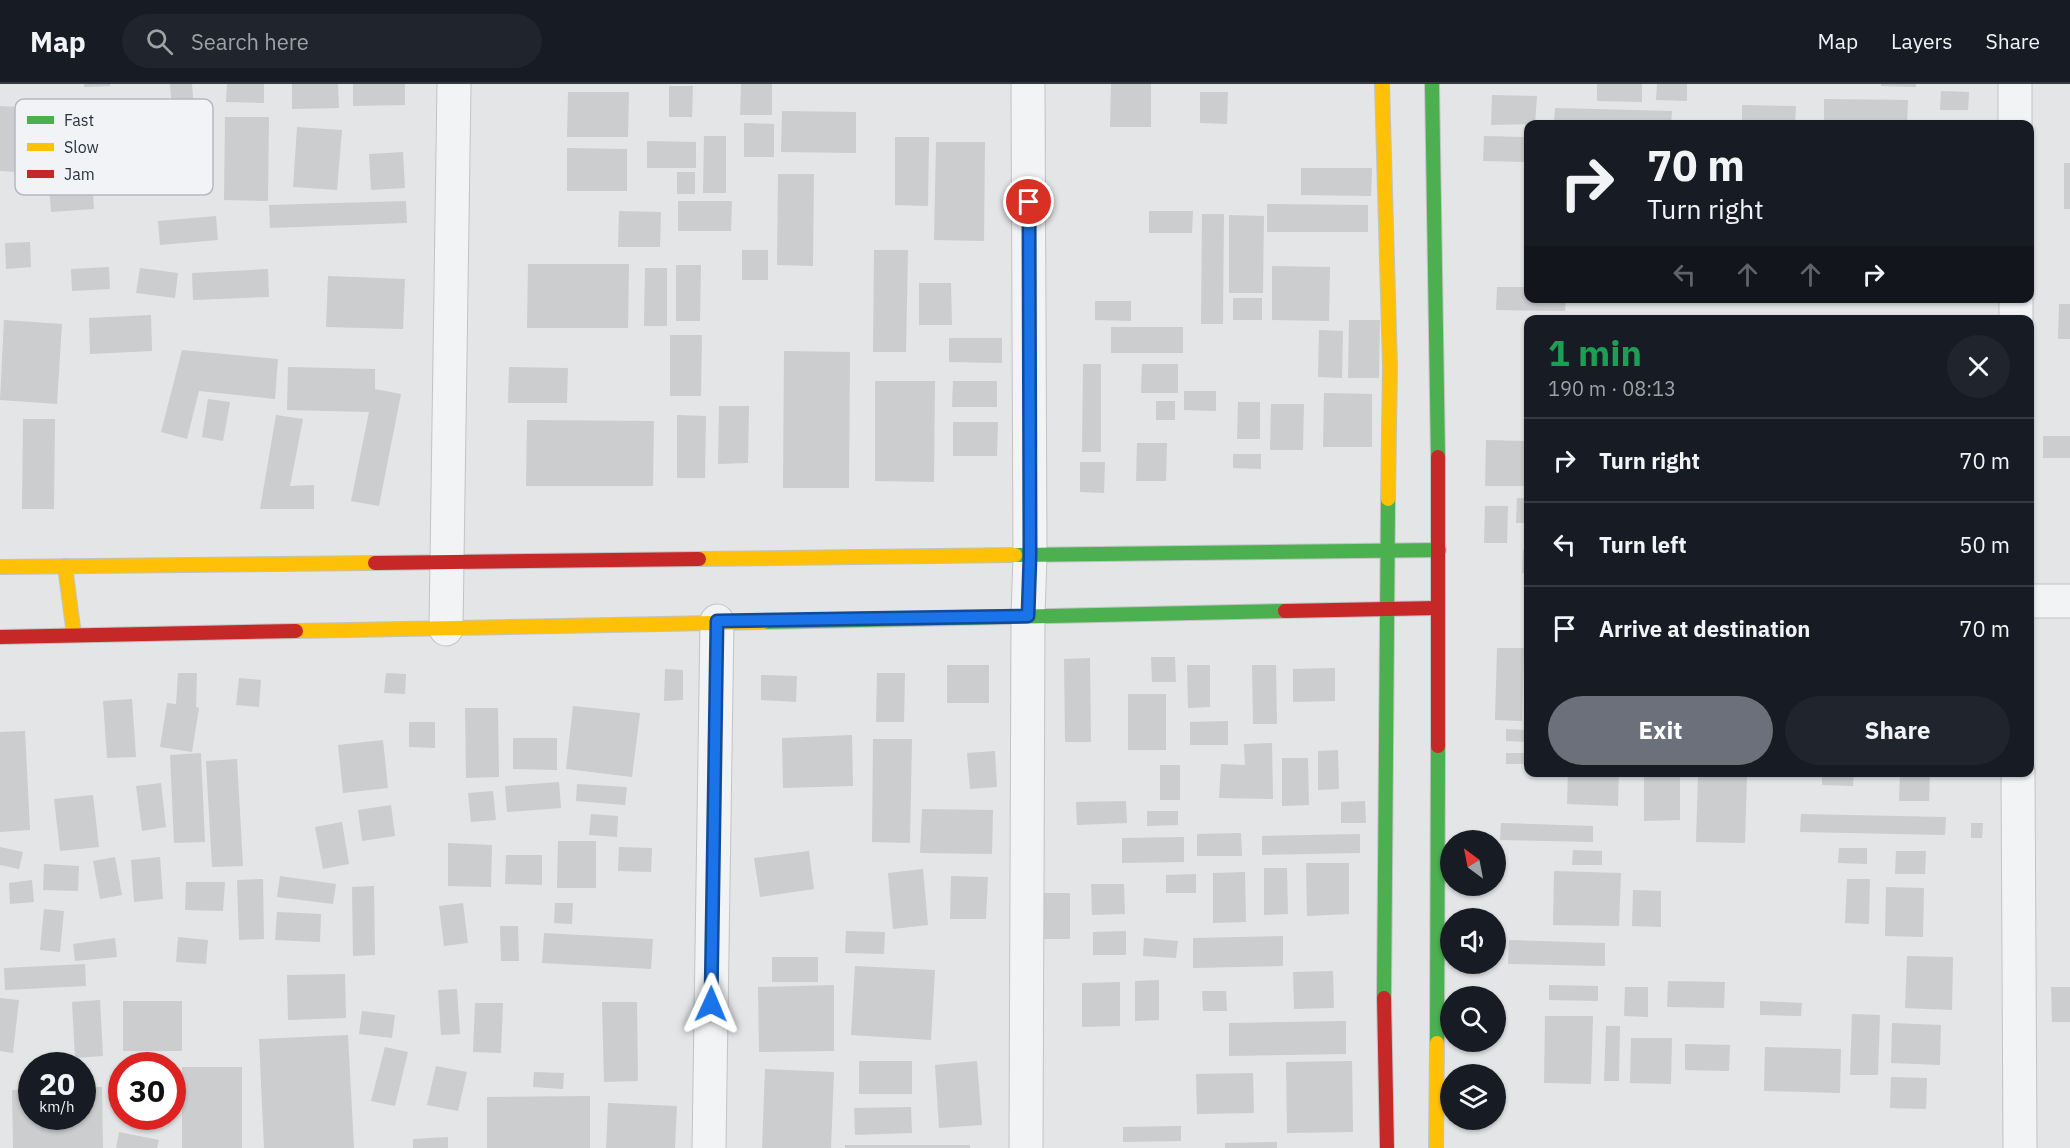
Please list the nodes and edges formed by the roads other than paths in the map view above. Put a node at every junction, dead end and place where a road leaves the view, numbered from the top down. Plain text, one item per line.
1 (454, 84) edge
2 (1028, 84) edge
3 (1382, 84) edge
4 (1432, 84) edge
5 (2015, 84) edge
6 (2015, 120) edge
7 (1387, 550) junction
8 (1438, 550) junction
9 (1030, 556) junction
10 (447, 563) junction
11 (66, 566) junction
12 (0, 567) edge
13 (2034, 601) edge
14 (2070, 601) edge
15 (1437, 608) junction
16 (1386, 609) junction
17 (1028, 616) junction
18 (717, 621) junction
19 (446, 629) junction
20 (74, 635) junction
21 (0, 636) edge
22 (2018, 777) edge
23 (709, 1148) edge
24 (1026, 1148) edge
25 (1387, 1148) edge
26 (1436, 1148) edge
27 (2020, 1148) edge

1 - 10 street
2 - 9 street
3 - 7 street
4 - 8 street
5 - 6 street
7 - 8 street
7 - 9 street
7 - 16 street
8 - 15 street
9 - 10 street
9 - 17 street
10 - 11 street
10 - 19 street
11 - 12 street
11 - 20 street
13 - 14 street
15 - 16 street
15 - 26 street
16 - 17 street
16 - 25 street
17 - 18 street
17 - 24 street
18 - 19 street
18 - 23 street
19 - 20 street
20 - 21 street
22 - 27 street

